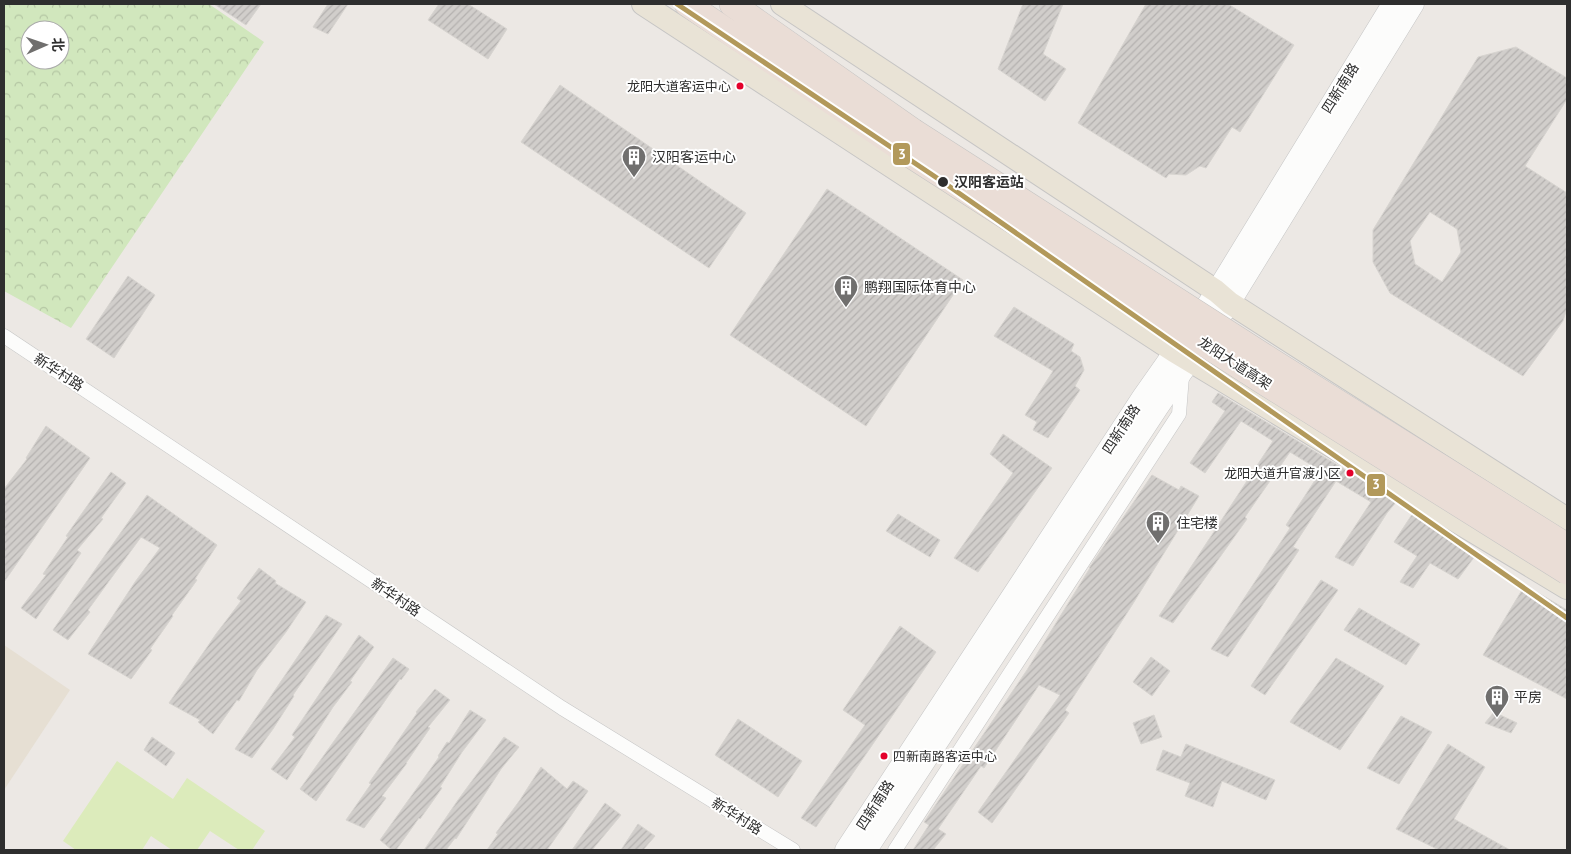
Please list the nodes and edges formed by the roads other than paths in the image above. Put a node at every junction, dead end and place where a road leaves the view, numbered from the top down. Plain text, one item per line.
1 (643, 4) edge
2 (687, 4) edge
3 (732, 4) edge
4 (738, 4) edge
5 (782, 4) edge
6 (1392, 4) edge
7 (1414, 4) edge
8 (756, 20) junction
9 (909, 141) junction
10 (1223, 297) junction
11 (4, 336) edge
12 (1182, 361) junction
13 (1567, 519) edge
14 (1567, 546) edge
15 (1567, 572) edge
16 (1567, 588) edge
17 (792, 850) edge
18 (845, 850) edge
19 (867, 850) edge
20 (895, 850) edge

1 - 12 main road
2 - 9 highway
3 - 8 highway
4 - 8 highway
5 - 10 main road
6 - 10 main road, 四新南路
7 - 10 main road, 四新南路
8 - 9 highway
9 - 14 highway, 龙阳大道高架, bridge
9 - 15 highway, 龙阳大道高架, bridge
10 - 12 main road, 四新南路
10 - 13 main road
11 - 17 street, 新华村路
12 - 16 main road
12 - 18 main road, 四新南路
12 - 19 main road, 四新南路
12 - 20 street

